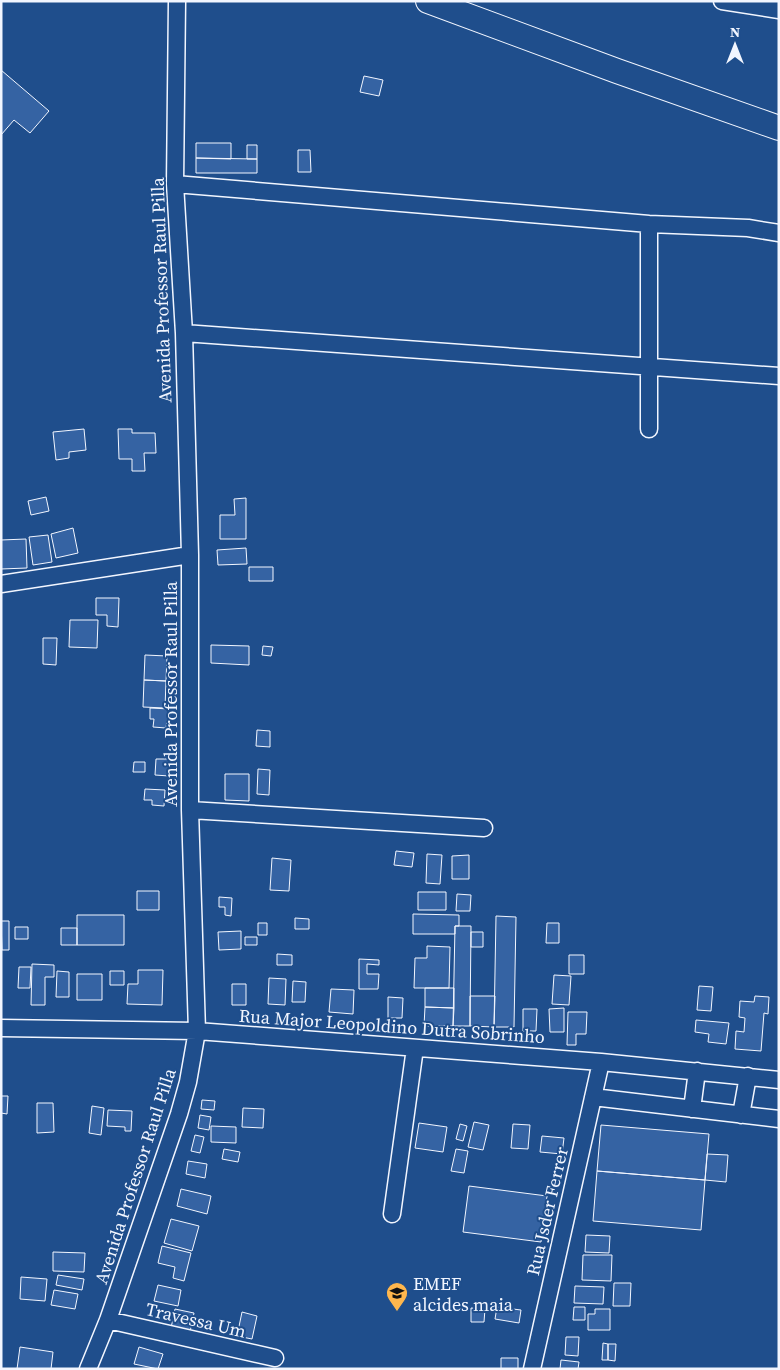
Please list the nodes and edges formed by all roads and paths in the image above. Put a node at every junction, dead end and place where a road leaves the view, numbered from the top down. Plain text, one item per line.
1 (177, 1) edge
2 (428, 1) edge
3 (722, 1) edge
4 (779, 10) edge
5 (779, 128) edge
6 (176, 184) junction
7 (649, 224) junction
8 (779, 233) edge
9 (184, 332) junction
10 (650, 368) junction
11 (779, 376) edge
12 (649, 428) dead end
13 (190, 554) junction
14 (1, 584) edge
15 (190, 810) junction
16 (484, 828) dead end
17 (1, 1028) edge
18 (197, 1031) junction
19 (415, 1048) junction
20 (601, 1062) junction
21 (697, 1071) junction
22 (748, 1076) junction
23 (779, 1080) edge
24 (593, 1097) junction
25 (692, 1109) junction
26 (741, 1114) junction
27 (779, 1119) edge
28 (392, 1214) dead end
29 (108, 1320) junction
30 (275, 1358) dead end
31 (88, 1369) edge
32 (532, 1369) edge

1 - 6 street, Avenida Professor Raul Pilla
2 - 5 highway
3 - 4 street
6 - 7 street
6 - 9 street, Avenida Professor Raul Pilla
7 - 8 street
7 - 10 street
9 - 10 street
9 - 13 street, Avenida Professor Raul Pilla
10 - 11 street
10 - 12 street
13 - 14 street
13 - 15 street, Avenida Professor Raul Pilla
15 - 16 street
15 - 18 street, Avenida Professor Raul Pilla
17 - 18 street, Rua Major Leopoldino Dutra Sobrinho
18 - 19 street, Rua Major Leopoldino Dutra Sobrinho
18 - 29 street, Avenida Professor Raul Pilla
19 - 20 street, Rua Major Leopoldino Dutra Sobrinho
19 - 28 street
20 - 21 street, Rua Major Leopoldino Dutra Sobrinho
20 - 24 street, Rua Jsder Ferrer
21 - 22 street, Rua Major Leopoldino Dutra Sobrinho
21 - 25 street
22 - 23 street, Rua Major Leopoldino Dutra Sobrinho
22 - 26 street
24 - 25 street
24 - 32 street, Rua Jsder Ferrer
25 - 26 street
26 - 27 street
29 - 30 street, Travessa Um
29 - 31 street, Avenida Professor Raul Pilla

